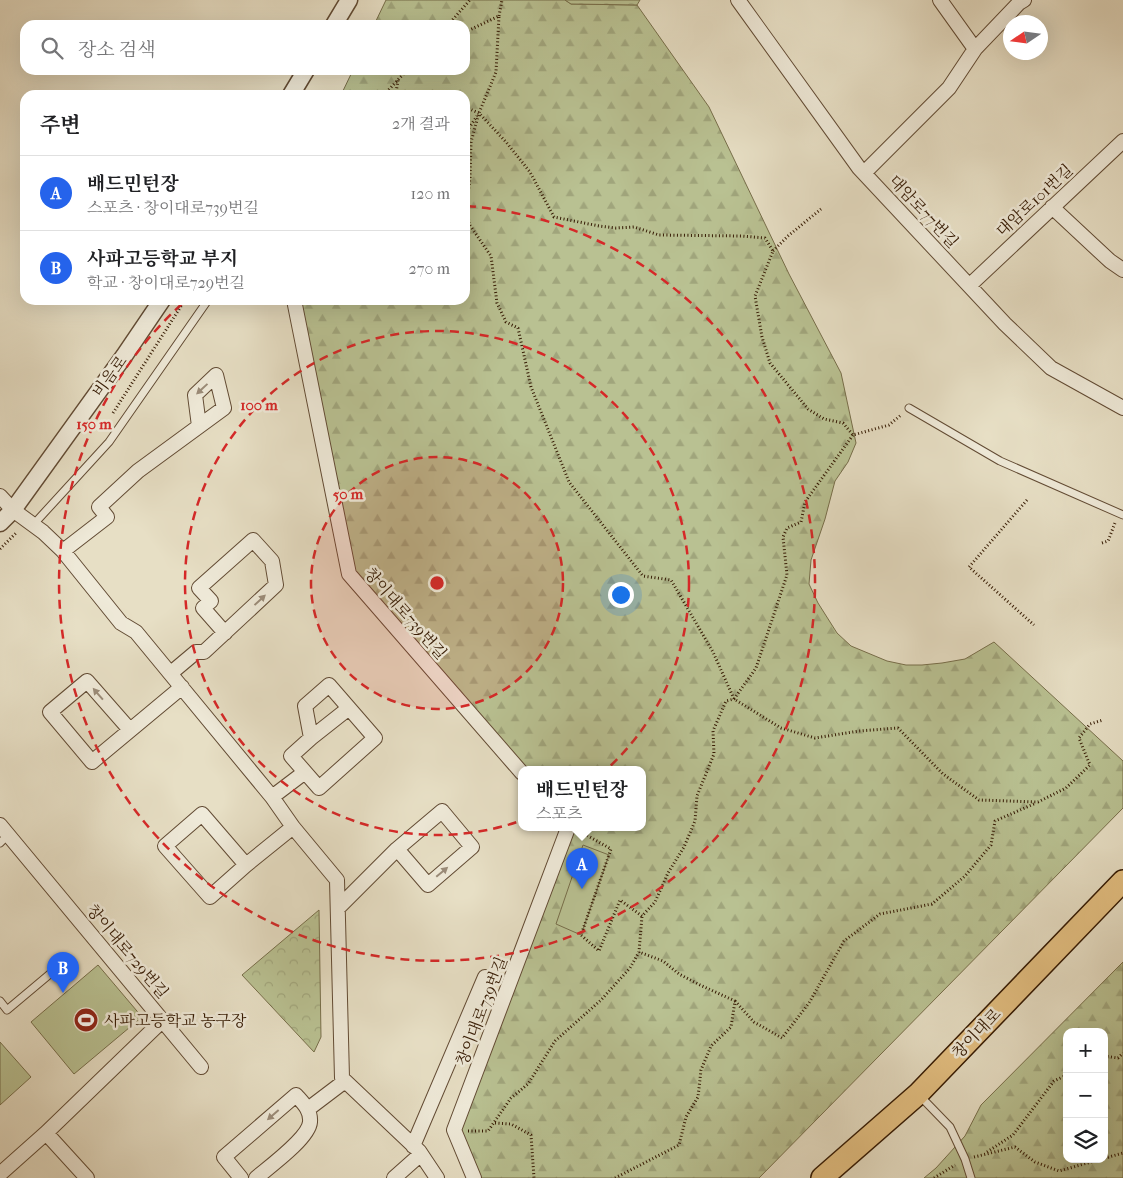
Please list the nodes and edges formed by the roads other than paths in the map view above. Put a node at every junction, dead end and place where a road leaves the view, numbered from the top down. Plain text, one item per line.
1 (349, 0) edge
2 (738, 0) edge
3 (940, 0) edge
4 (1024, 0) edge
5 (337, 20) edge
6 (975, 49) junction
7 (303, 75) edge
8 (294, 90) edge
9 (1123, 141) edge
10 (864, 173) junction
11 (1052, 207) junction
12 (1123, 270) edge
13 (970, 285) junction
14 (159, 305) edge
15 (205, 305) edge
16 (295, 305) edge
17 (909, 408) dead end
18 (1123, 408) edge
19 (200, 426) dead end
20 (0, 496) edge
21 (13, 510) junction
22 (1121, 514) edge
23 (0, 523) edge
24 (34, 525) junction
25 (63, 551) junction
26 (225, 633) junction
27 (172, 673) junction
28 (182, 687) junction
29 (349, 708) junction
30 (130, 730) junction
31 (311, 738) junction
32 (518, 768) edge
33 (305, 772) junction
34 (272, 796) junction
35 (293, 826) junction
36 (573, 831) edge
37 (3, 834) edge
38 (398, 849) junction
39 (246, 865) junction
40 (1123, 881) edge
41 (338, 908) junction
42 (63, 963) dead end
43 (485, 977) dead end
44 (0, 1001) edge
45 (163, 1020) junction
46 (201, 1067) dead end
47 (345, 1081) junction
48 (918, 1094) junction
49 (308, 1108) junction
50 (46, 1133) junction
51 (417, 1150) junction
52 (0, 1174) edge
53 (87, 1178) edge
54 (241, 1178) edge
55 (256, 1178) edge
56 (394, 1178) edge
57 (438, 1178) edge
58 (474, 1178) edge
59 (822, 1178) edge
60 (971, 1178) edge

1 - 5 street
2 - 10 street, 대암로77번길
3 - 6 street
4 - 6 street
6 - 10 street
7 - 8 street
9 - 11 street, 대암로101번길
10 - 13 street, 대암로77번길
11 - 12 street
11 - 13 street, 대암로101번길
13 - 18 street, 대암로77번길
14 - 21 street, 비음로
15 - 24 lane
16 - 32 street, 창이대로739번길
17 - 22 lane
19 - 25 street
20 - 21 street
21 - 23 street, 비음로
21 - 24 street
24 - 25 street
25 - 27 street
26 -> 26 street
26 - 27 street
27 - 28 street
28 - 30 street
28 - 34 street
29 - 31 street
29 - 31 street
29 - 33 street
30 -> 30 street
31 - 33 street
33 - 34 street
34 - 35 street
35 - 39 street
35 - 41 street
36 - 58 street, 창이대로739번길
37 - 45 street, 창이대로729번길
38 -> 38 street
38 - 41 street
39 - 39 street
40 - 48 main road, 창이대로
41 - 47 street
42 - 44 lane
43 - 51 street
45 - 46 street
45 - 50 street, 창이대로729번길
47 - 49 street
47 - 51 street
48 - 59 main road, 창이대로
48 - 60 lane
49 -> 54 street
49 - 55 street
50 - 52 street, 창이대로729번길
50 - 53 street
51 - 56 street
51 - 57 street

